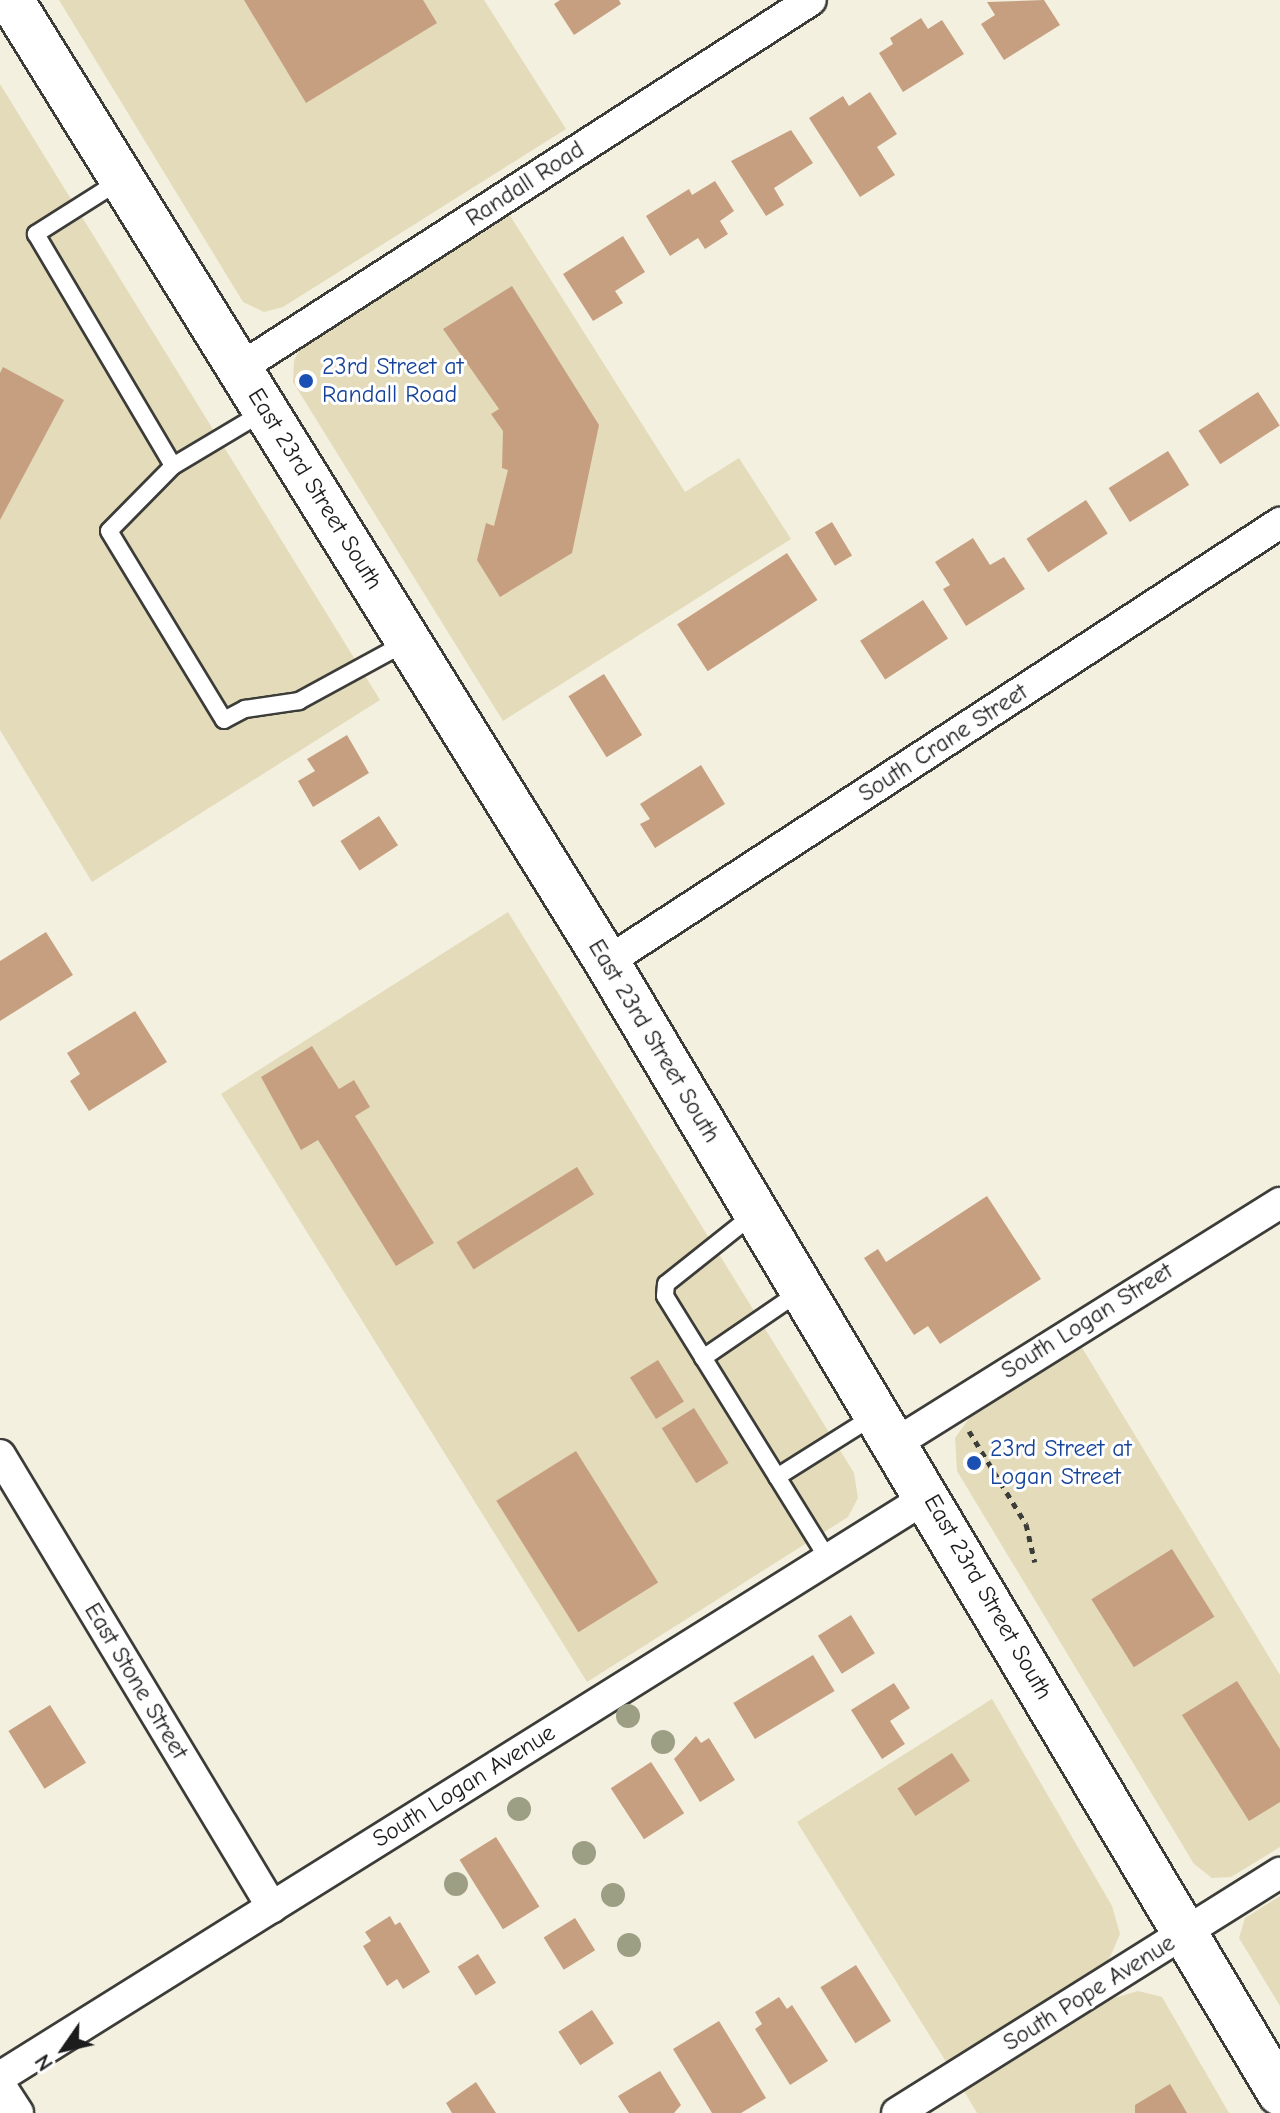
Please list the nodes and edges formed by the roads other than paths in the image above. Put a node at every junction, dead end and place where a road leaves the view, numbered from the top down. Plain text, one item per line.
1 (11, 0) edge
2 (811, 0) edge
3 (123, 179) junction
4 (240, 368) junction
5 (266, 410) junction
6 (173, 466) junction
7 (1280, 523) edge
8 (409, 641) junction
9 (607, 962) junction
10 (1278, 1208) edge
11 (757, 1211) junction
12 (804, 1290) junction
13 (703, 1358) junction
14 (887, 1428) junction
15 (0, 1455) edge
16 (777, 1477) junction
17 (929, 1496) junction
18 (828, 1559) junction
19 (1280, 1873) edge
20 (272, 1907) junction
21 (1186, 1933) junction
22 (0, 2077) edge
23 (0, 2085) edge
24 (1280, 2093) edge
25 (18, 2113) edge
26 (897, 2113) edge

1 - 3 main road, East 23rd Street South
2 - 4 street, Randall Road
3 - 4 main road, East 23rd Street South
3 - 6 lane
4 - 5 main road, East 23rd Street South
5 - 6 lane
5 - 8 main road, East 23rd Street South
6 - 8 lane
7 - 9 street, South Crane Street
8 - 9 main road, East 23rd Street South
9 - 11 main road, East 23rd Street South
10 - 14 street, South Logan Street
11 - 12 main road, East 23rd Street South
11 - 13 lane
12 - 13 lane
12 - 14 main road, East 23rd Street South
13 - 16 lane
14 - 16 lane
14 - 17 main road, East 23rd Street South
15 - 20 street, East Stone Street
16 - 18 lane
17 - 18 street, South Logan Avenue
17 - 21 main road, East 23rd Street South
18 - 20 street, South Logan Avenue
19 - 21 street, South Pope Avenue
20 - 22 street, South Logan Avenue
21 - 24 main road, East 23rd Street South
21 - 26 street, South Pope Avenue
23 - 25 street

